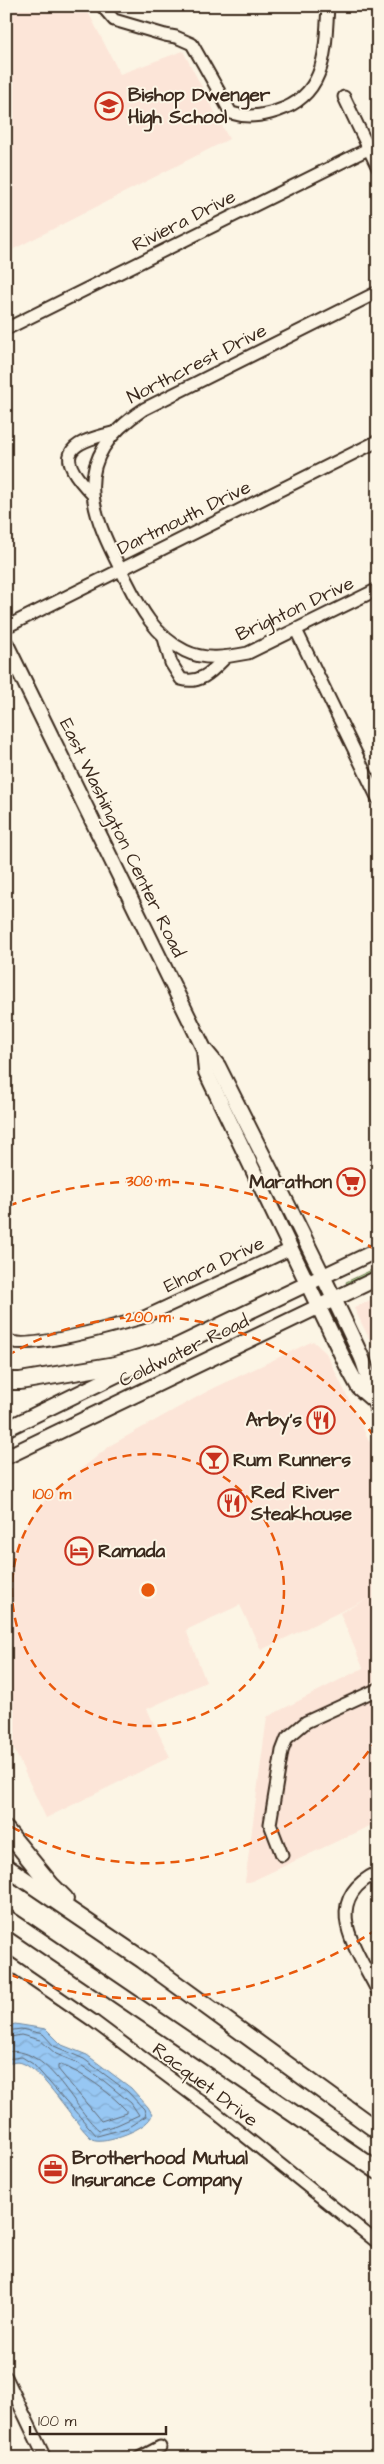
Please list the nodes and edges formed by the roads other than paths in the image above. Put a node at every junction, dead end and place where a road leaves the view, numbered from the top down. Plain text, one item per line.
1 (102, 6) edge
2 (328, 6) edge
3 (344, 97) dead end
4 (373, 146) edge
5 (378, 168) edge
6 (378, 292) edge
7 (6, 329) edge
8 (112, 433) junction
9 (378, 441) edge
10 (92, 494) junction
11 (120, 569) junction
12 (378, 589) edge
13 (6, 627) edge
14 (296, 630) junction
15 (164, 638) junction
16 (6, 644) edge
17 (226, 657) junction
18 (378, 799) edge
19 (204, 1049) junction
20 (291, 1249) junction
21 (378, 1250) edge
22 (323, 1276) junction
23 (378, 1278) edge
24 (307, 1283) junction
25 (334, 1300) junction
26 (318, 1307) junction
27 (6, 1338) edge
28 (170, 1349) junction
29 (6, 1381) edge
30 (375, 1405) edge
31 (6, 1429) edge
32 (6, 1457) edge
33 (378, 1689) edge
34 (6, 1830) edge
35 (282, 1855) dead end
36 (6, 1867) edge
37 (378, 1872) edge
38 (6, 1918) edge
39 (99, 1932) junction
40 (6, 1961) edge
41 (378, 1992) edge
42 (378, 2131) edge
43 (378, 2171) edge
44 (378, 2243) edge
45 (6, 2377) edge
46 (160, 2446) dead end
47 (45, 2458) edge
48 (139, 2458) edge

1 - 2 street
3 - 4 street
4 - 5 street
4 - 7 street, Riviera Drive
6 - 8 street, Northcrest Drive
8 - 10 street, Northcrest Drive
8 - 10 street
9 - 11 street, Dartmouth Drive
10 - 11 street, Northcrest Drive
11 - 13 street, Dartmouth Drive
11 - 15 street, Brighton Drive
12 - 14 street, Brighton Drive
14 - 17 street, Brighton Drive
14 - 18 street
15 - 17 street, Brighton Drive
15 - 17 street, Brighton Drive
16 - 19 main road, East Washington Center Road
19 - 20 main road, East Washington Center Road
19 - 22 main road, East Washington Center Road
20 - 24 main road, East Washington Center Road
20 - 27 street, Elnora Drive
21 - 22 main road, Coldwater Road
22 - 24 main road, Coldwater Road
22 - 25 main road, East Washington Center Road
23 - 25 main road, Coldwater Road
24 - 26 main road, East Washington Center Road
24 - 28 main road, Coldwater Road
25 - 26 main road, Coldwater Road
25 - 30 main road, East Washington Center Road
26 - 30 main road, East Washington Center Road
26 - 32 main road, Coldwater Road
28 - 29 highway
28 - 31 main road, Coldwater Road
33 - 35 street
34 - 39 highway
36 - 39 highway
37 - 41 street
38 - 43 highway
39 - 42 highway
40 - 44 street, Racquet Drive
45 - 47 street
46 - 48 street

